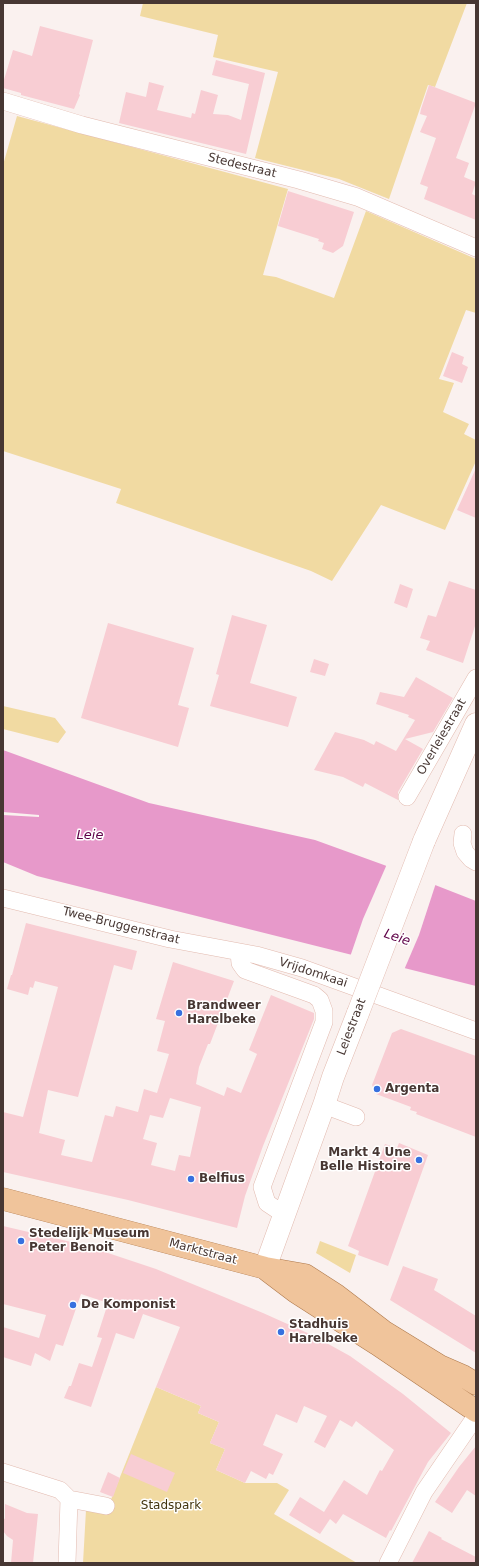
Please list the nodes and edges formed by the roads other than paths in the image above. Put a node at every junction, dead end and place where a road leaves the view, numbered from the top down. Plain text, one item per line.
1 (3, 101) edge
2 (476, 248) edge
3 (476, 678) edge
4 (476, 724) edge
5 (407, 797) dead end
6 (463, 834) dead end
7 (424, 841) joint
8 (476, 862) edge
9 (3, 898) edge
10 (239, 953) junction
11 (476, 1031) edge
12 (324, 1105) junction
13 (356, 1117) dead end
14 (3, 1199) edge
15 (279, 1211) junction
16 (264, 1268) junction
17 (476, 1384) edge
18 (474, 1421) edge
19 (3, 1472) edge
20 (69, 1499) junction
21 (106, 1506) dead end
22 (67, 1563) edge
23 (388, 1563) edge

1 - 2 street, Stedestraat
3 - 5 street, Overleiestraat
4 - 7 main road, Overleiestraat
6 - 8 street
7 - 12 main road, Leiestraat, bridge
9 - 10 street, Twee-Bruggenstraat
10 - 11 street, Vrijdomkaai
10 - 15 street
12 - 13 street
12 - 15 main road, Leiestraat
14 - 16 main road, Marktstraat
15 - 16 main road, Leiestraat
16 - 17 main road, Marktstraat
16 - 18 main road, Marktstraat
18 - 23 street
19 - 20 street
20 - 21 street
20 - 22 street

